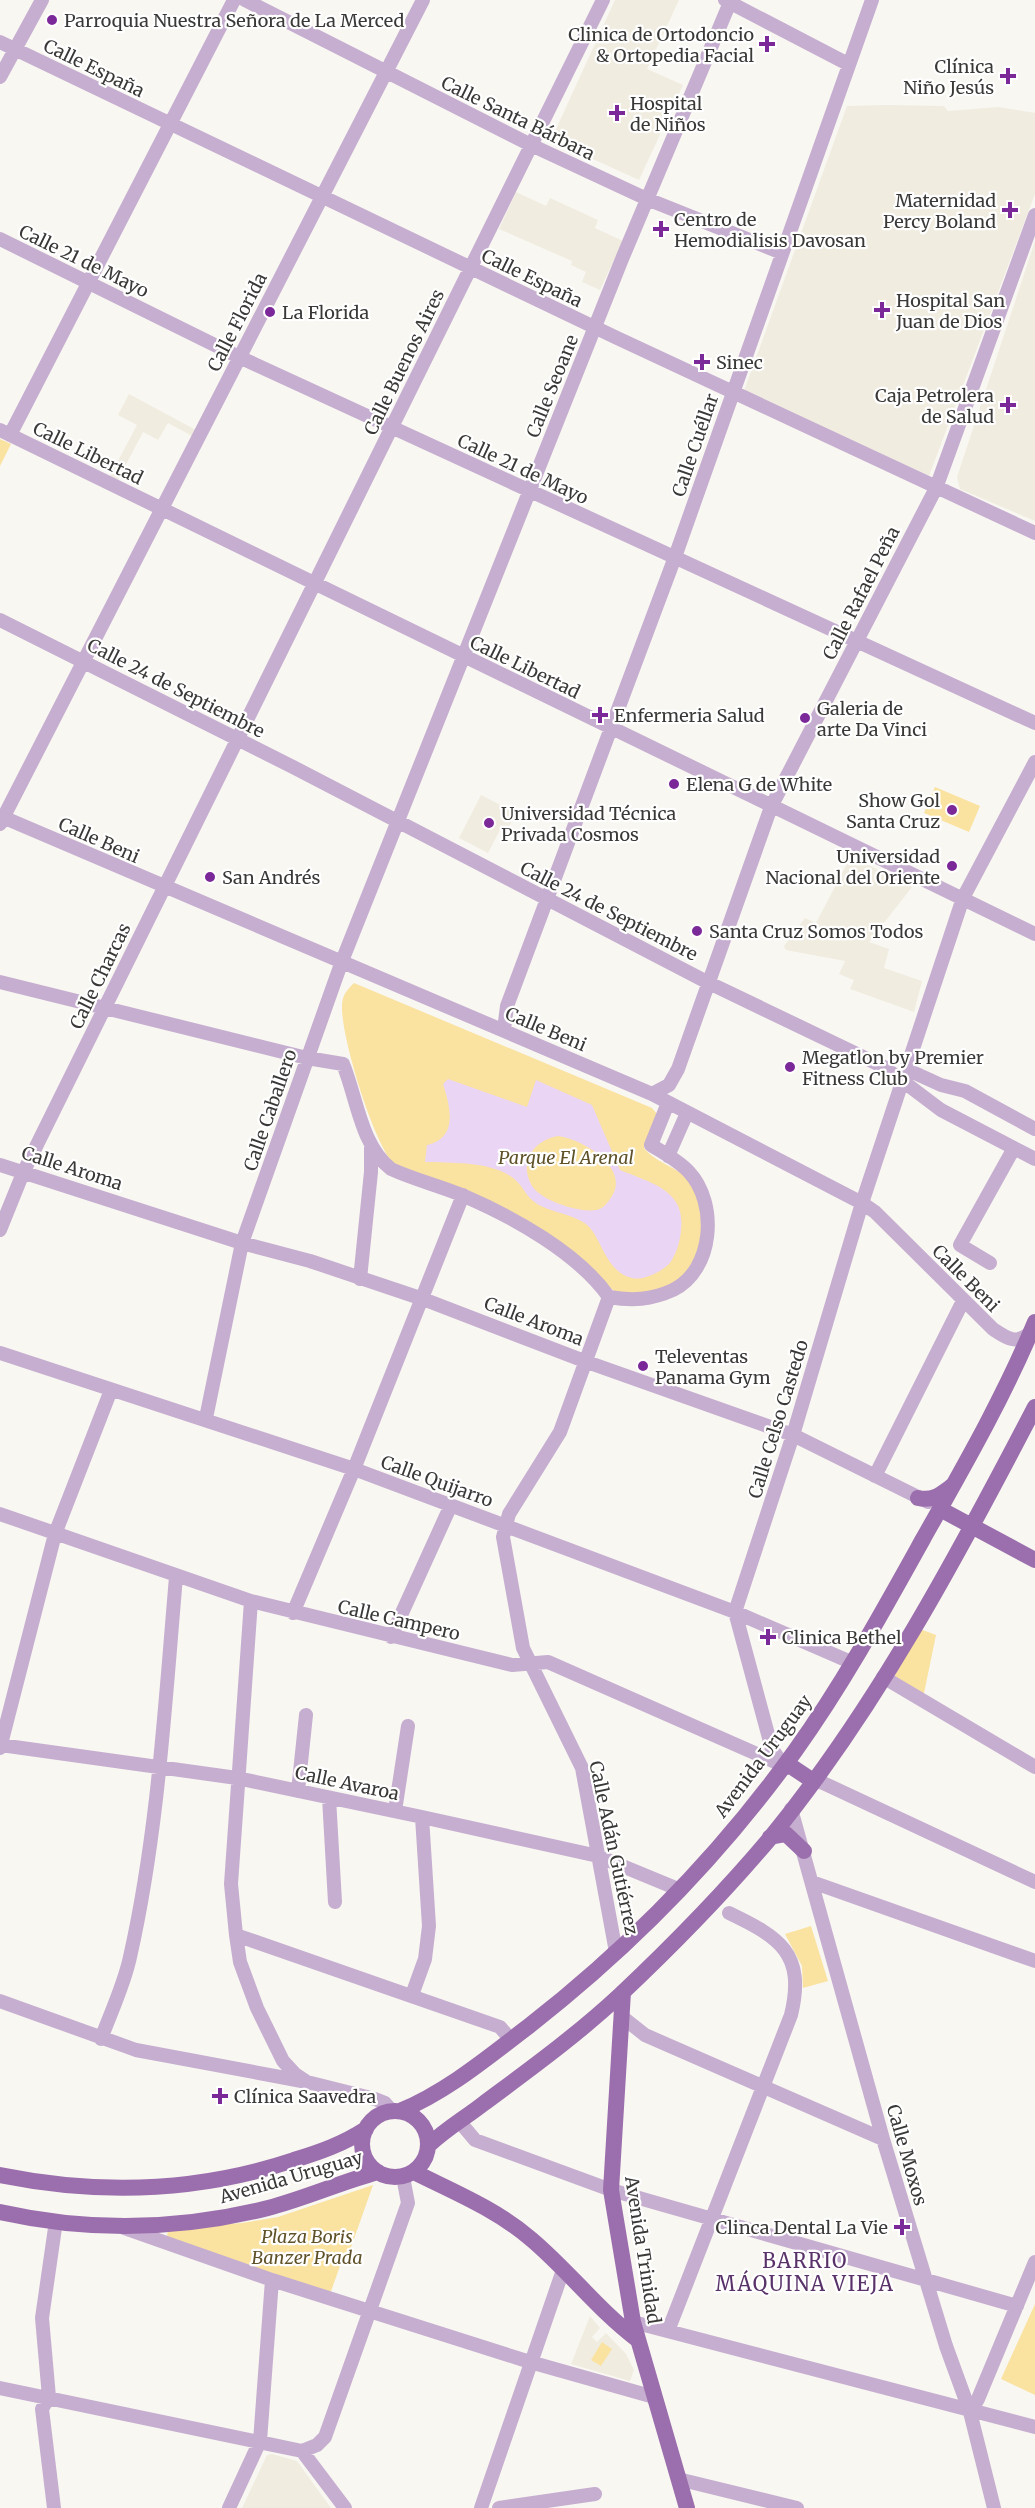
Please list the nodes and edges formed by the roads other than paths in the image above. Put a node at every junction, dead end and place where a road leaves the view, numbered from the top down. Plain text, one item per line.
1 (42, 0) edge
2 (234, 0) edge
3 (245, 0) edge
4 (423, 0) edge
5 (603, 0) edge
6 (872, 0) edge
7 (729, 1) edge
8 (0, 42) edge
9 (17, 50) junction
10 (848, 64) junction
11 (385, 73) junction
12 (0, 77) edge
13 (168, 125) junction
14 (531, 146) junction
15 (322, 196) junction
16 (647, 199) junction
17 (1035, 215) edge
18 (0, 239) edge
19 (782, 253) junction
20 (470, 268) junction
21 (88, 282) junction
22 (595, 328) junction
23 (239, 357) junction
24 (732, 393) junction
25 (393, 428) junction
26 (5, 433) edge
27 (936, 488) junction
28 (528, 492) junction
29 (160, 509) junction
30 (1035, 534) edge
31 (675, 557) junction
32 (314, 584) junction
33 (0, 620) edge
34 (857, 640) junction
35 (465, 658) junction
36 (82, 661) junction
37 (1035, 723) edge
38 (611, 729) junction
39 (237, 739) junction
40 (1035, 762) edge
41 (771, 807) junction
42 (1, 819) edge
43 (399, 822) junction
44 (162, 887) junction
45 (963, 898) junction
46 (548, 899) junction
47 (1035, 934) edge
48 (342, 961) junction
49 (0, 982) edge
50 (707, 982) junction
51 (105, 1008) junction
52 (504, 1030) junction
53 (307, 1058) junction
54 (906, 1076) junction
55 (954, 1088) junction
56 (652, 1094) junction
57 (668, 1102) junction
58 (941, 1110) junction
59 (687, 1113) junction
60 (1035, 1129) edge
61 (370, 1145) junction
62 (1014, 1148) junction
63 (668, 1156) junction
64 (1035, 1159) edge
65 (0, 1165) edge
66 (23, 1173) junction
67 (463, 1195) junction
68 (862, 1203) junction
69 (0, 1230) edge
70 (242, 1243) junction
71 (990, 1263) dead end
72 (360, 1280) junction
73 (609, 1297) junction
74 (423, 1299) junction
75 (963, 1301) junction
76 (1033, 1327) edge
77 (0, 1353) edge
78 (586, 1362) junction
79 (111, 1390) junction
80 (1035, 1407) edge
81 (206, 1418) junction
82 (793, 1435) junction
83 (354, 1469) junction
84 (875, 1476) junction
85 (952, 1486) junction
86 (986, 1497) junction
87 (918, 1498) junction
88 (451, 1505) junction
89 (940, 1509) junction
90 (0, 1514) edge
91 (971, 1524) junction
92 (505, 1525) junction
93 (55, 1534) junction
94 (998, 1538) junction
95 (1035, 1560) edge
96 (176, 1577) junction
97 (250, 1601) junction
98 (735, 1612) junction
99 (293, 1613) junction
100 (391, 1637) junction
101 (853, 1663) junction
102 (530, 1664) junction
103 (883, 1677) junction
104 (306, 1715) dead end
105 (408, 1726) dead end
106 (0, 1746) edge
107 (784, 1766) junction
108 (160, 1767) junction
109 (1035, 1767) edge
110 (237, 1778) junction
111 (813, 1781) junction
112 (298, 1791) junction
113 (329, 1797) junction
114 (792, 1809) junction
115 (395, 1811) junction
116 (422, 1817) junction
117 (770, 1837) junction
118 (804, 1851) junction
119 (598, 1856) junction
120 (812, 1882) junction
121 (1035, 1882) edge
122 (678, 1889) junction
123 (335, 1902) dead end
124 (729, 1913) dead end
125 (236, 1935) junction
126 (616, 1952) junction
127 (1035, 1961) edge
128 (623, 1992) junction
129 (412, 1995) junction
130 (0, 2001) edge
131 (621, 2016) junction
132 (101, 2039) junction
133 (511, 2040) junction
134 (307, 2082) junction
135 (764, 2085) junction
136 (396, 2111) junction
137 (459, 2121) junction
138 (366, 2129) junction
139 (883, 2139) junction
140 (429, 2145) junction
141 (378, 2172) junction
142 (0, 2175) edge
143 (409, 2175) junction
144 (611, 2190) junction
145 (0, 2212) edge
146 (56, 2221) junction
147 (711, 2221) junction
148 (122, 2227) junction
149 (1035, 2262) edge
150 (563, 2270) junction
151 (272, 2280) junction
152 (926, 2282) junction
153 (627, 2287) junction
154 (596, 2306) junction
155 (1017, 2306) junction
156 (371, 2310) junction
157 (633, 2322) junction
158 (668, 2331) junction
159 (638, 2340) junction
160 (530, 2362) junction
161 (0, 2388) edge
162 (654, 2397) junction
163 (45, 2403) junction
164 (970, 2412) junction
165 (1035, 2427) edge
166 (260, 2441) junction
167 (302, 2451) junction
168 (678, 2480) junction
169 (595, 2494) dead end
170 (54, 2508) edge
171 (229, 2508) edge
172 (345, 2508) edge
173 (481, 2508) edge
174 (500, 2508) edge
175 (687, 2508) edge
176 (796, 2508) edge
177 (994, 2508) edge

1 - 9 street
2 - 13 street
3 - 11 street, Calle Santa Bárbara
4 - 11 street, Calle Florida
5 - 14 street, Calle Buenos Aires
6 - 10 street, Calle Cuéllar
7 - 10 street
7 - 16 street, Calle Seoane
8 - 9 street, Calle España
9 - 12 street
9 - 13 street, Calle España
10 - 19 street, Calle Cuéllar
11 - 14 street, Calle Santa Bárbara
11 - 15 street, Calle Florida
13 - 15 street, Calle España
13 - 21 street
14 - 16 street, Calle Santa Bárbara
14 - 20 street, Calle Buenos Aires
15 - 20 street, Calle España
15 - 23 street, Calle Florida
16 - 19 street, Calle Santa Bárbara
16 - 22 street, Calle Seoane
17 - 27 street, Calle Rafael Peña
18 - 21 street, Calle 21 de Mayo
19 - 24 street, Calle Cuéllar
20 - 22 street, Calle España
20 - 25 street, Calle Buenos Aires
21 - 23 street, Calle 21 de Mayo
21 - 26 street
22 - 24 street, Calle España
22 - 28 street, Calle Seoane
23 - 25 street, Calle 21 de Mayo
23 - 29 street, Calle Florida
24 - 27 street, Calle España
24 - 31 street, Calle Cuéllar
25 - 28 street, Calle 21 de Mayo
25 - 32 street, Calle Buenos Aires
26 - 29 street, Calle Libertad
27 - 30 street, Calle España
27 - 34 street, Calle Rafael Peña
28 - 31 street, Calle 21 de Mayo
28 - 35 street, Calle Seoane
29 - 32 street, Calle Libertad
29 - 36 street, Calle Florida
31 - 34 street, Calle 21 de Mayo
31 - 38 street, Calle Cuéllar
32 - 35 street, Calle Libertad
32 - 39 street, Calle Buenos Aires
33 - 36 street, Calle 24 de Septiembre
34 - 37 street, Calle 21 de Mayo
34 - 41 street, Calle Rafael Peña
35 - 38 street, Calle Libertad
35 - 43 street, Calle Seoane
36 - 39 street, Calle 24 de Septiembre
36 - 42 street, Calle Florida
38 - 41 street, Calle Libertad
38 - 46 street, Calle Cuéllar
39 - 43 street, Calle 24 de Septiembre
39 - 44 street, Calle Charcas
40 - 45 street, Calle Celso Castedo
41 - 45 street, Calle Libertad
41 - 50 street, Calle Rafael Peña
42 - 44 street, Calle Beni
43 - 46 street, Calle 24 de Septiembre
43 - 48 street, Calle Caballero
44 - 48 street, Calle Beni
44 - 51 street, Calle Charcas
45 - 47 street, Calle Libertad
45 - 54 street, Calle Celso Castedo
46 - 50 street, Calle 24 de Septiembre
46 - 52 street, Calle Cuéllar
48 - 52 street, Calle Beni
48 - 53 street, Calle Caballero
49 - 51 street
50 - 54 street, Calle 24 de Septiembre
50 - 56 street
51 - 53 street
51 - 66 street, Calle Charcas
52 - 56 street, Calle Beni
53 - 61 street
53 - 70 street, Calle Caballero
54 - 55 street, Calle 24 de Septiembre
54 - 58 street, Calle 24 de Septiembre
54 - 68 street, Calle Celso Castedo
55 - 58 street
55 - 60 street, Calle 24 de Septiembre
56 - 57 street, Calle Beni
57 - 59 street, Calle Beni
57 - 63 street
58 - 62 street, Calle 24 de Septiembre
59 - 63 street
59 - 68 street, Calle Beni
61 - 67 street
61 - 72 street
62 - 64 street, Calle 24 de Septiembre
62 - 71 street
63 - 73 street
65 - 66 street, Calle Aroma
66 - 69 street, Calle Charcas
66 - 70 street, Calle Aroma
67 - 73 street
67 - 74 street
68 - 75 street, Calle Beni
68 - 82 street, Calle Celso Castedo
70 - 72 street, Calle Aroma
70 - 81 street, Calle Caballero
72 - 74 street, Calle Aroma
73 - 78 street, Calle Adán Gutiérrez
74 - 78 street, Calle Aroma
74 - 83 street
75 - 76 street, Calle Beni
75 - 84 street
76 - 85 main road, Avenida Uruguay
77 - 79 street, Calle Quijarro
78 - 82 street, Calle Aroma
78 - 92 street, Calle Adán Gutiérrez
79 - 81 street, Calle Quijarro
79 - 93 street
80 - 86 main road
81 - 83 street, Calle Quijarro
82 - 84 street, Calle Aroma
82 - 98 street, Calle Celso Castedo
83 - 88 street, Calle Quijarro
83 - 99 street
84 - 87 street, Calle Aroma
85 - 87 main road
85 - 89 main road, Avenida Uruguay
86 - 91 main road
86 - 94 main road
87 - 89 street, Calle Aroma
88 - 92 street, Calle Quijarro
88 - 100 street
89 - 91 main road, Calle Aroma
89 - 101 main road, Avenida Uruguay
90 - 93 street, Calle Campero
91 - 94 main road, Calle Aroma
91 - 103 main road
92 - 98 street, Calle Quijarro
92 - 102 street, Calle Adán Gutiérrez
93 - 96 street, Calle Campero
93 - 106 street
94 - 95 main road, Calle Aroma
96 - 97 street, Calle Campero
96 - 108 street
97 - 99 street, Calle Campero
97 - 110 street
98 - 101 street, Calle Quijarro
98 - 107 street
99 - 100 street, Calle Campero
100 - 102 street, Calle Campero
101 - 107 main road, Avenida Uruguay
102 - 107 street, Calle Campero
102 - 119 street, Calle Adán Gutiérrez
103 - 109 street
103 - 111 main road
104 - 112 street
105 - 115 street
106 - 108 street, Calle Avaroa
107 - 111 main road
107 - 122 main road, Avenida Uruguay
108 - 110 street, Calle Avaroa
108 - 132 street
110 - 112 street, Calle Avaroa
110 - 125 street
111 - 114 main road
111 - 121 street
112 - 113 street, Calle Avaroa
113 - 115 street, Calle Avaroa
113 - 123 street
114 - 117 main road
114 - 118 street, Calle Moxos
115 - 116 street, Calle Avaroa
116 - 119 street, Calle Avaroa
116 - 129 street
117 - 118 main road
117 - 128 main road
118 - 120 street, Calle Moxos
119 - 122 street, Calle Avaroa
119 - 126 street, Calle Adán Gutiérrez
120 - 127 street
120 - 139 street, Calle Moxos
122 - 126 main road, Avenida Uruguay
124 - 135 street
125 - 129 street
125 - 134 street
126 - 133 main road, Avenida Uruguay
128 - 131 main road, Avenida Trinidad
128 - 137 main road
129 - 133 street
130 - 132 street
131 - 135 street
131 - 144 main road, Avenida Trinidad
132 - 134 street
133 - 136 main road, Avenida Uruguay
134 - 136 street
135 - 139 street
135 - 147 street
136 - 138 main road
136 - 140 main road
137 - 140 main road
137 - 144 street
138 - 141 main road
138 - 142 main road, Avenida Uruguay
139 - 152 street, Calle Moxos
140 - 143 main road
141 - 143 main road
141 - 148 main road, Avenida Uruguay
143 - 150 main road
143 - 156 street
144 - 147 street
144 - 153 main road, Avenida Trinidad
145 - 146 main road, Avenida Uruguay
146 - 148 main road, Avenida Uruguay
146 - 163 street
147 - 152 street
147 - 158 street
148 - 151 street
149 - 155 street
150 - 154 main road
150 - 160 street
151 - 156 street
151 - 166 street
152 - 155 street
152 - 164 street, Calle Moxos
153 - 154 main road
153 - 157 main road, Avenida Trinidad
154 - 159 main road
155 - 164 street
156 - 160 street
156 - 167 street
157 - 158 street
157 - 159 main road, Avenida Trinidad
158 - 164 street
159 - 162 main road, Avenida Trinidad
160 - 162 street
160 - 173 street
161 - 163 street
162 - 168 main road, Avenida Trinidad
163 - 166 street
163 - 170 street
164 - 165 street
164 - 177 street, Calle Moxos
166 - 167 street
166 - 171 street
167 - 172 street
168 - 175 main road, Avenida Trinidad
168 - 176 street
169 - 174 street

